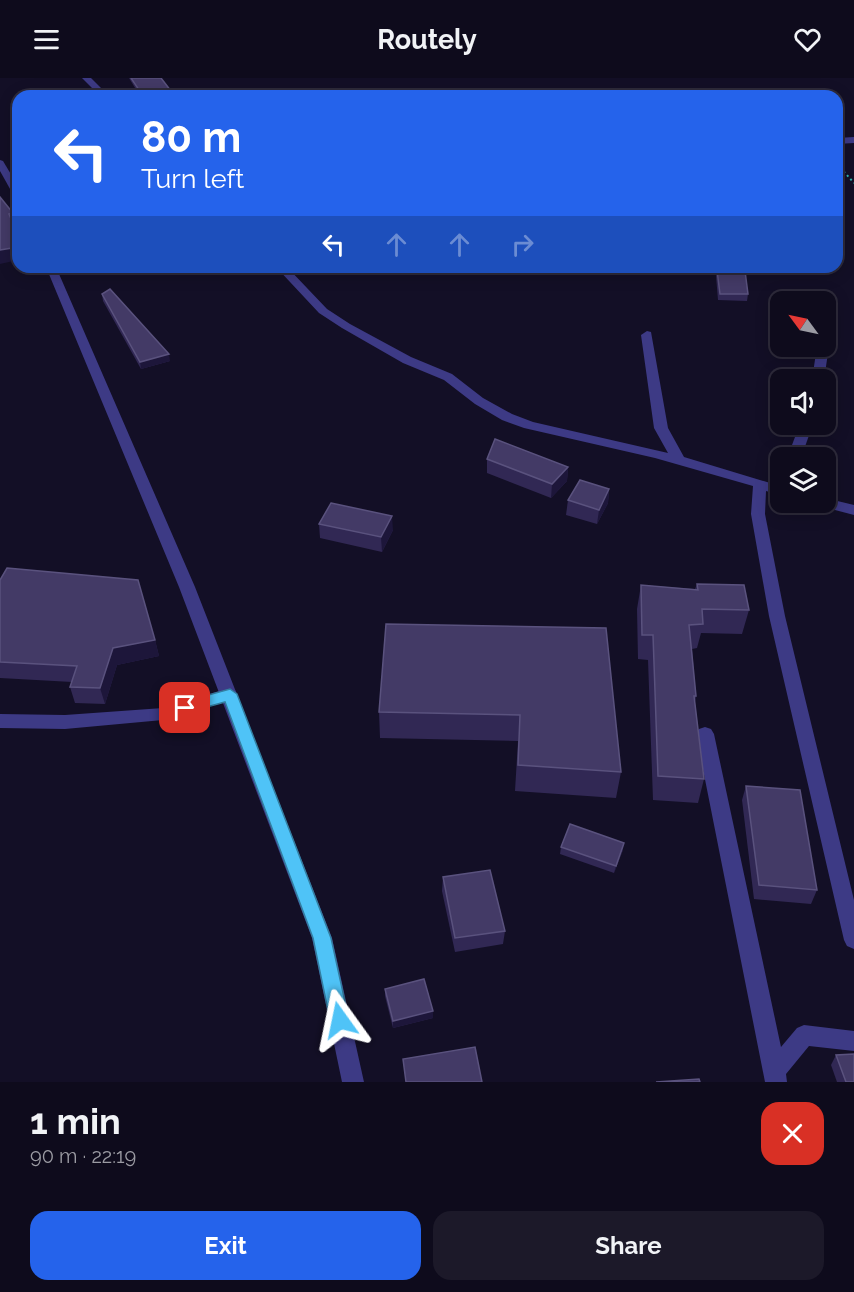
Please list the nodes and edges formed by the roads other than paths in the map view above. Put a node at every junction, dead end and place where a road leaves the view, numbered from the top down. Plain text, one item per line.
1 (86, 78) edge
2 (99, 90) edge
3 (0, 163) edge
4 (12, 184) edge
5 (54, 273) edge
6 (287, 273) edge
7 (647, 335) dead end
8 (678, 459) junction
9 (760, 483) junction
10 (770, 486) edge
11 (836, 506) edge
12 (854, 510) edge
13 (230, 694) junction
14 (0, 721) edge
15 (705, 734) dead end
16 (854, 940) edge
17 (854, 1041) edge
18 (775, 1076) edge
19 (353, 1082) edge

1 - 2 street
3 - 4 street
5 - 13 street
6 - 8 street
7 - 8 street
8 - 9 street
9 - 10 street
9 - 16 street
11 - 12 street
13 - 14 street
13 - 19 street
15 - 18 street
17 - 18 street

